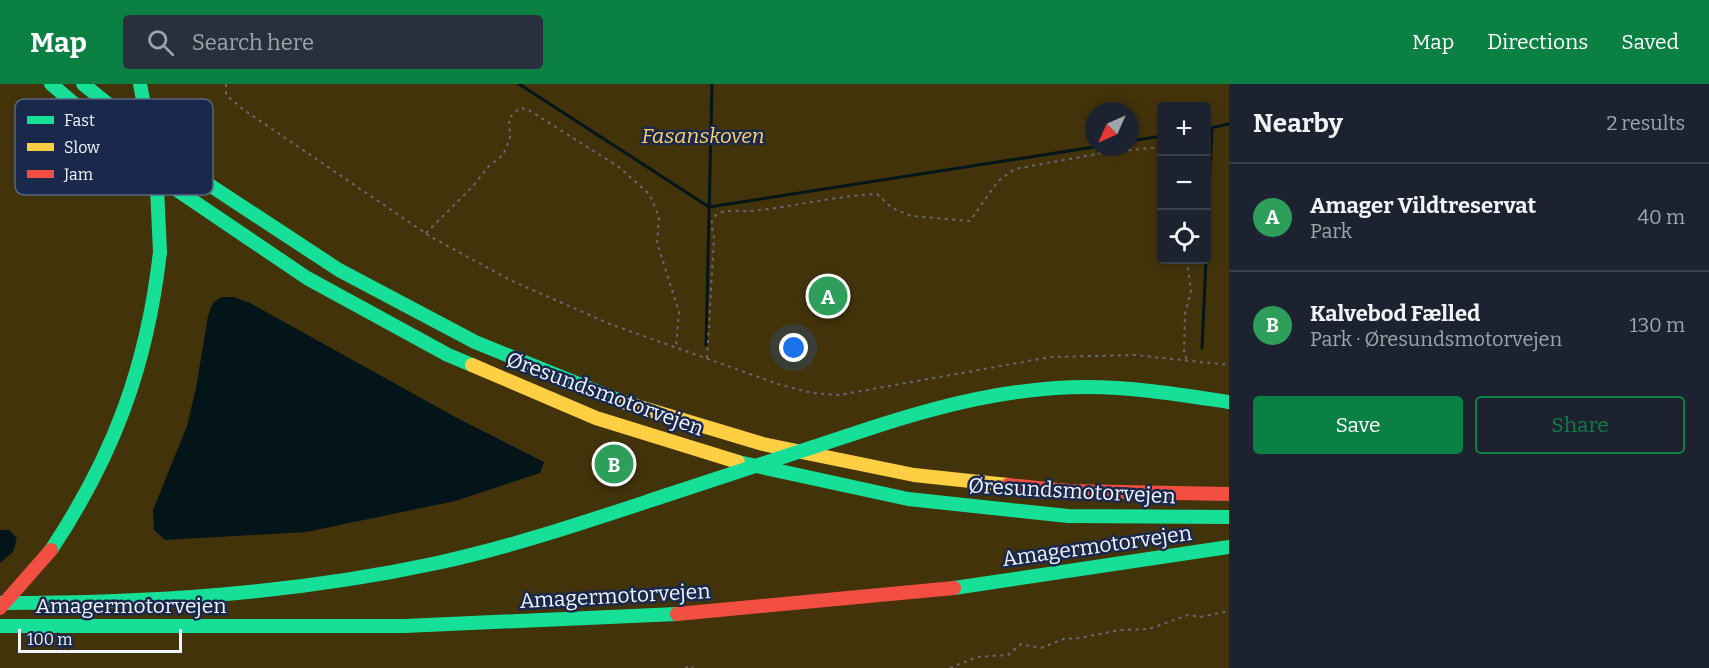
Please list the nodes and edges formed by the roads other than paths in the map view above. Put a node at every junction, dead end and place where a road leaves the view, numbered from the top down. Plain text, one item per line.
1 (51, 84) edge
2 (83, 84) edge
3 (140, 84) edge
4 (67, 99) edge
5 (101, 99) edge
6 (143, 99) edge
7 (213, 188) edge
8 (157, 195) edge
9 (186, 195) edge
10 (1229, 402) edge
11 (1229, 494) edge
12 (1229, 517) edge
13 (1229, 547) edge
14 (0, 605) edge
15 (0, 626) edge

1 - 4 main road, Øresundsmotorvejen
2 - 5 main road, Øresundsmotorvejen
3 - 6 main road, bridge
7 - 11 main road, Øresundsmotorvejen
8 - 14 main road, bridge
9 - 12 main road, Øresundsmotorvejen
10 - 14 main road, bridge
13 - 15 main road, Amagermotorvejen

